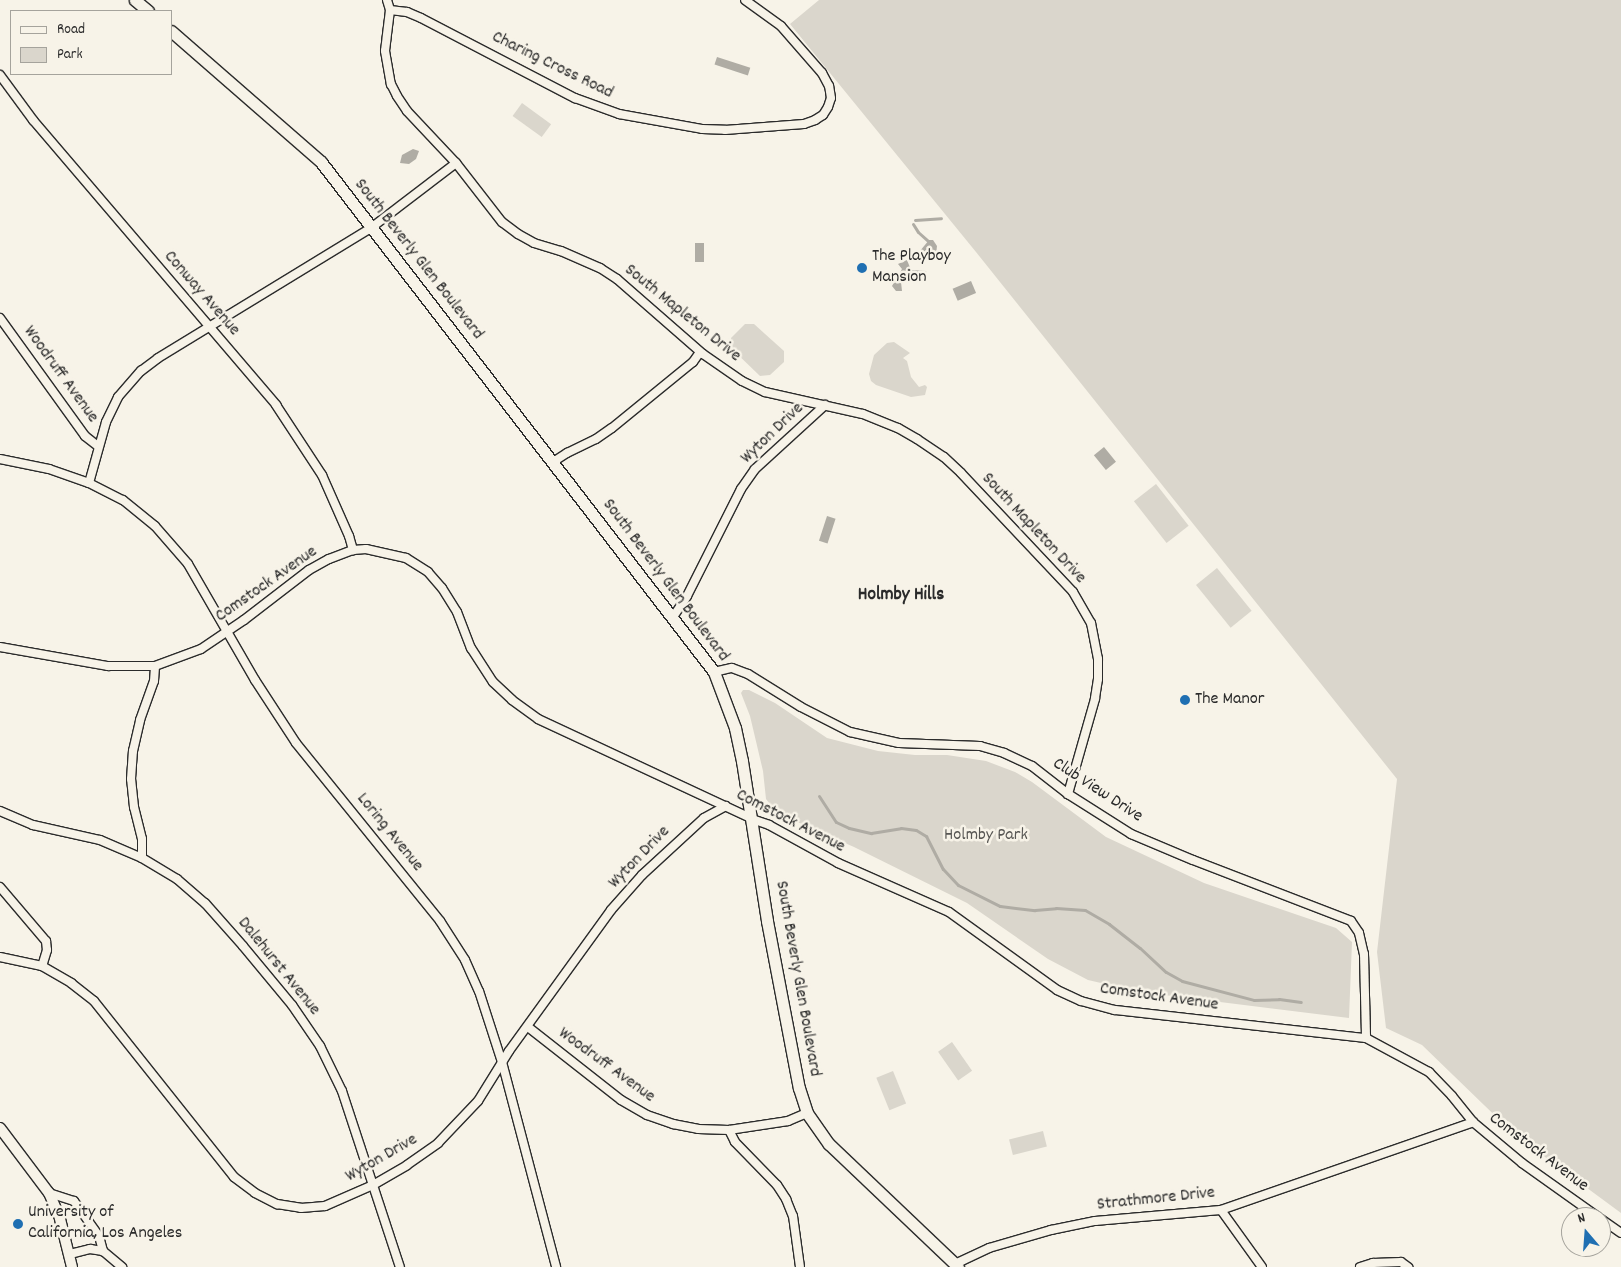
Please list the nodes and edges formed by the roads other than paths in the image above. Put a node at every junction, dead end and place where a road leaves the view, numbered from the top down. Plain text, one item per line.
1 (134, 0) edge
2 (387, 0) edge
3 (745, 0) edge
4 (147, 10) edge
5 (390, 10) junction
6 (172, 32) edge
7 (0, 74) edge
8 (456, 163) junction
9 (371, 228) junction
10 (0, 318) edge
11 (210, 327) junction
12 (700, 352) junction
13 (825, 405) junction
14 (98, 446) junction
15 (0, 458) edge
16 (553, 462) junction
17 (88, 483) junction
18 (353, 550) junction
19 (672, 617) junction
20 (227, 632) junction
21 (0, 647) edge
22 (155, 666) junction
23 (714, 672) junction
24 (1068, 794) junction
25 (726, 806) junction
26 (0, 811) edge
27 (752, 819) junction
28 (142, 858) junction
29 (0, 887) edge
30 (0, 957) edge
31 (42, 966) junction
32 (528, 1027) junction
33 (1366, 1038) junction
34 (502, 1062) junction
35 (807, 1112) junction
36 (1473, 1122) junction
37 (0, 1128) edge
38 (729, 1130) junction
39 (373, 1185) junction
40 (49, 1192) junction
41 (1584, 1207) edge
42 (1220, 1210) junction
43 (103, 1251) junction
44 (70, 1254) junction
45 (956, 1266) edge
46 (72, 1267) edge
47 (122, 1267) edge
48 (400, 1267) edge
49 (556, 1267) edge
50 (800, 1267) edge
51 (1262, 1267) edge
52 (1360, 1267) edge
53 (1408, 1267) edge

1 - 4 main road
2 - 5 street, South Mapleton Drive
3 - 5 street, Charing Cross Road
5 - 8 street, South Mapleton Drive
6 - 9 main road, South Beverly Glen Boulevard
7 - 11 street, Conway Avenue
8 - 9 street
8 - 12 street, South Mapleton Drive
9 - 11 street
9 - 16 main road, South Beverly Glen Boulevard
10 - 14 street, Woodruff Avenue
11 - 14 street
11 - 18 street, Conway Avenue
12 - 13 street, South Mapleton Drive
12 - 16 street
13 - 19 street, Wyton Drive
13 - 24 street, South Mapleton Drive
14 - 17 street
15 - 17 street
16 - 19 main road, South Beverly Glen Boulevard
17 - 20 street, Loring Avenue
18 - 20 street, Comstock Avenue
18 - 25 street, Comstock Avenue
19 - 23 main road, South Beverly Glen Boulevard
20 - 22 street, Comstock Avenue
20 - 34 street, Loring Avenue
21 - 22 street, Comstock Avenue
22 - 28 street
23 - 24 street, Club View Drive
23 - 27 main road, South Beverly Glen Boulevard
24 - 33 street, Club View Drive
25 - 27 street, Comstock Avenue
25 - 32 street, Wyton Drive
26 - 28 street, Dalehurst Avenue
27 - 33 street, Comstock Avenue
27 - 35 main road, South Beverly Glen Boulevard
28 - 39 street, Dalehurst Avenue
29 - 31 street
30 - 31 street, Wyton Drive
31 - 39 street, Wyton Drive
32 - 34 street, Wyton Drive
32 - 38 street, Woodruff Avenue
33 - 36 street, Comstock Avenue
34 - 39 street, Wyton Drive
34 - 49 street, Loring Avenue
35 - 38 street, Woodruff Avenue
35 - 45 main road, South Beverly Glen Boulevard
36 - 41 street, Comstock Avenue
36 - 42 street, Strathmore Drive
37 - 40 street
38 - 50 street
39 - 48 street, Dalehurst Avenue
40 - 43 street
40 - 44 street
42 - 45 street, Strathmore Drive
42 - 51 street
43 - 44 street
43 - 47 street
44 - 46 street
52 - 53 street

